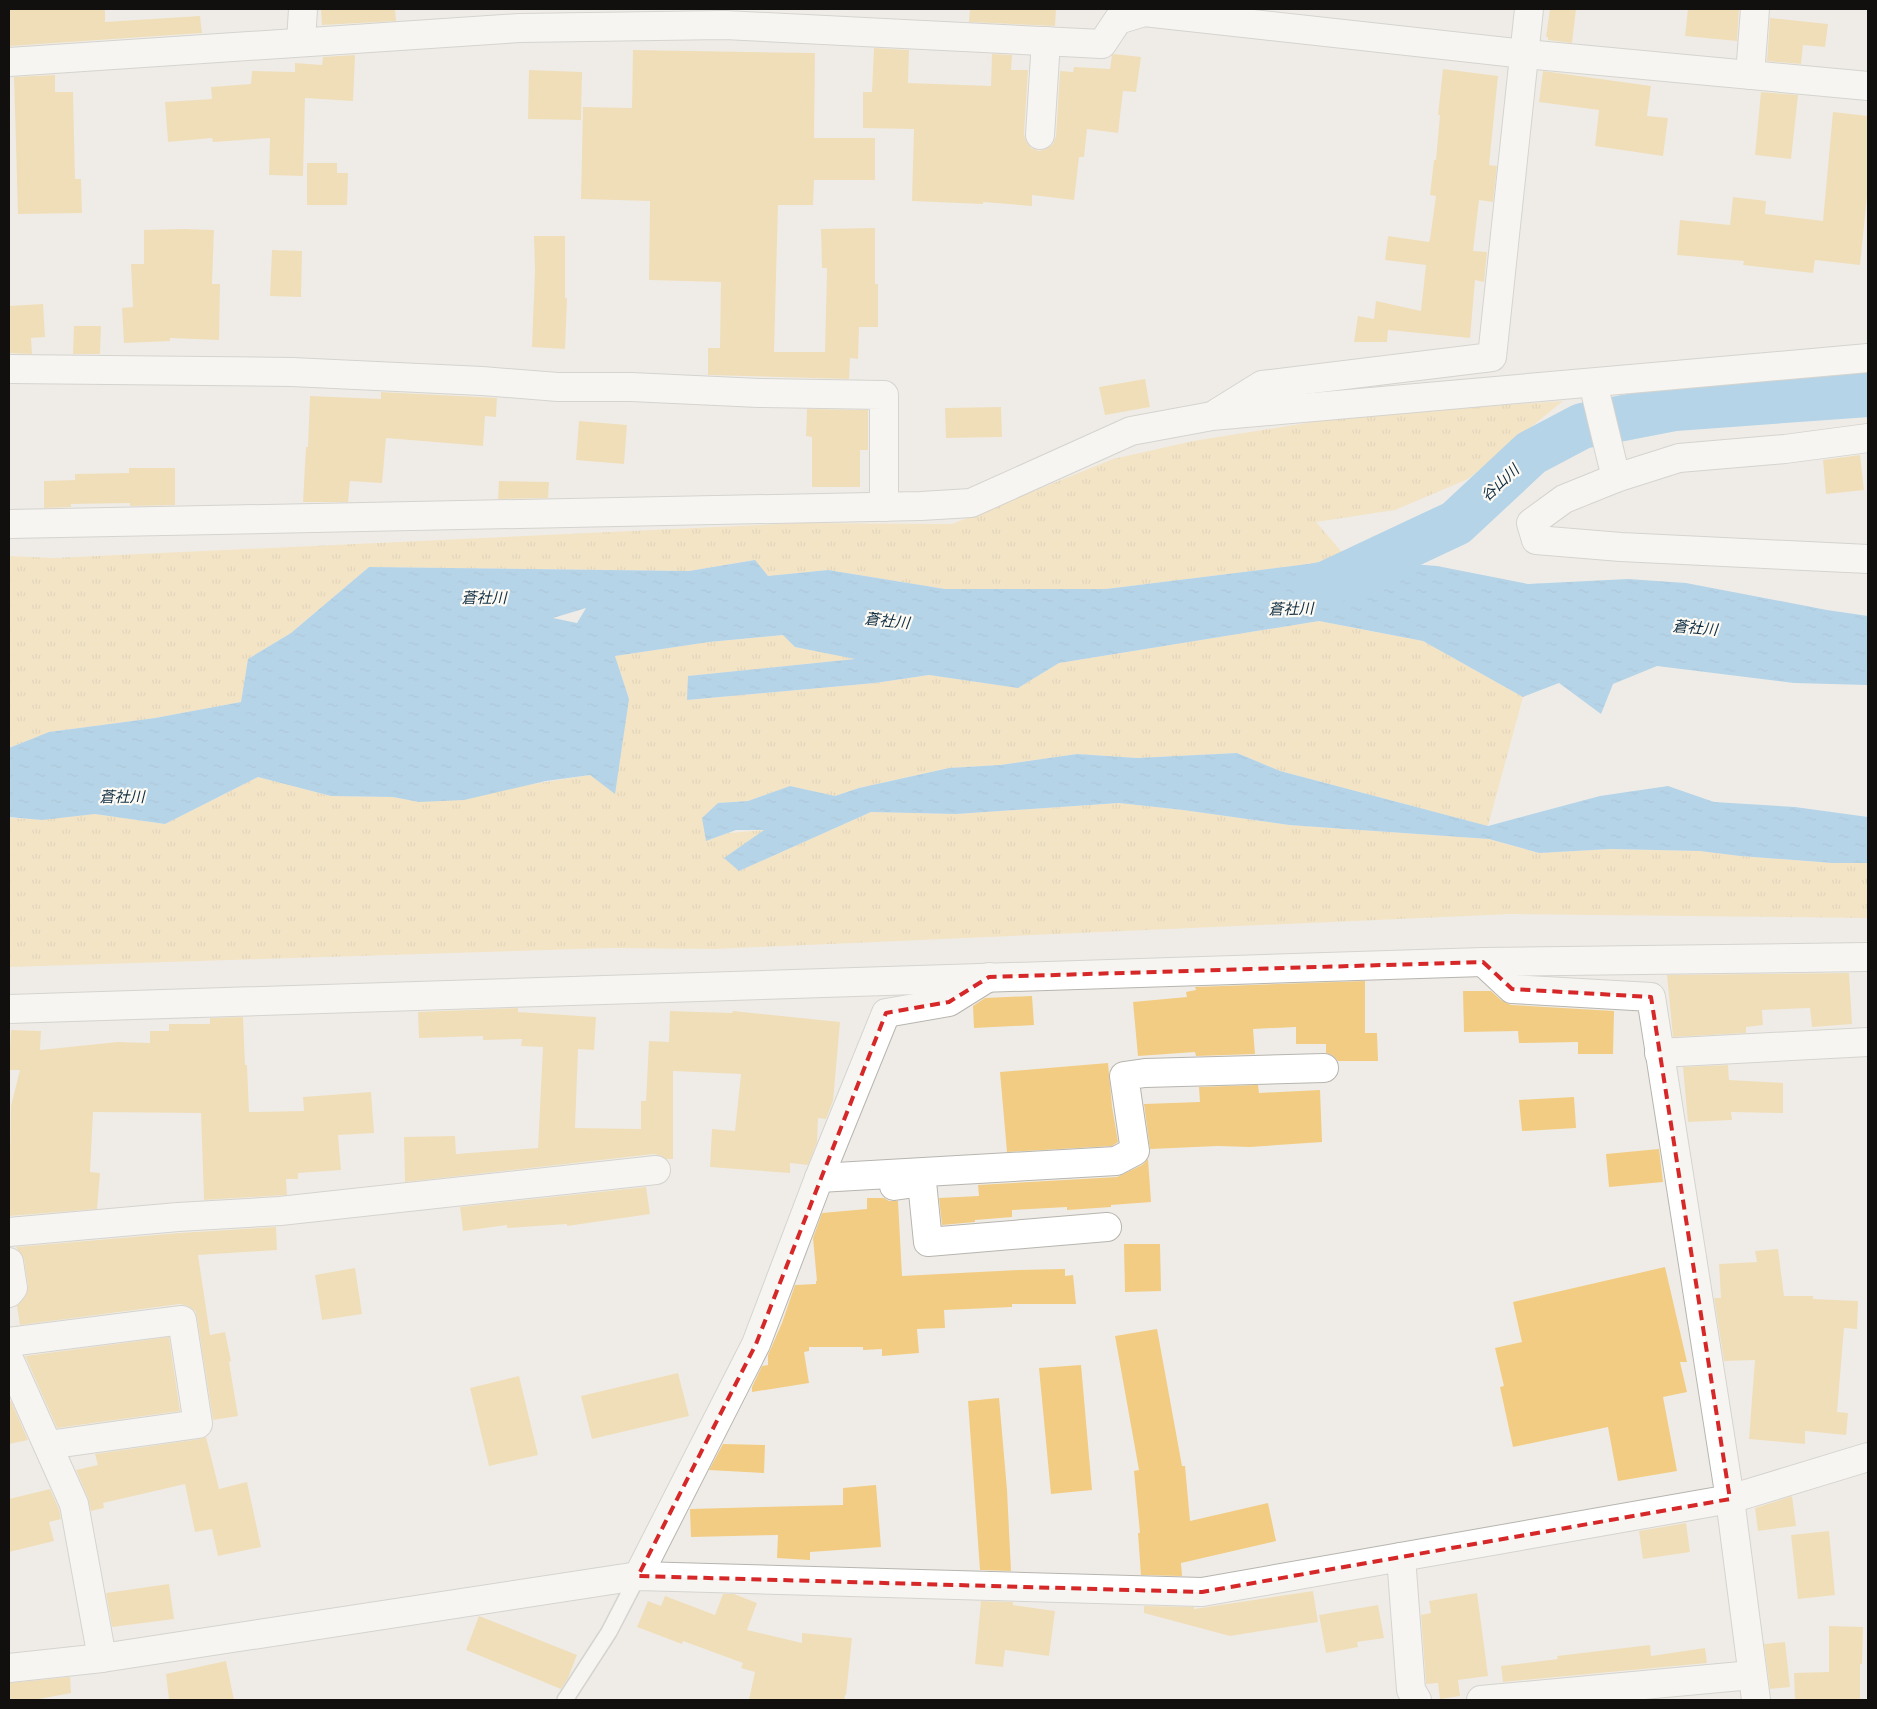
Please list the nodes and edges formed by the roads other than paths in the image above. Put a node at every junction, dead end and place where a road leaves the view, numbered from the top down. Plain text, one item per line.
1 (303, 9) edge
2 (1529, 9) edge
3 (1755, 9) edge
4 (1116, 15) edge
5 (725, 17) edge
6 (301, 41) junction
7 (1046, 41) junction
8 (1525, 54) junction
9 (9, 62) edge
10 (1750, 75) junction
11 (1868, 86) edge
12 (1040, 135) dead end
13 (1868, 358) edge
14 (9, 369) edge
15 (1593, 384) junction
16 (1212, 416) junction
17 (1868, 438) edge
18 (1616, 478) junction
19 (884, 507) junction
20 (9, 524) edge
21 (1868, 560) edge
22 (1868, 957) edge
23 (1484, 962) junction
24 (989, 978) junction
25 (9, 1009) edge
26 (1868, 1042) edge
27 (1659, 1053) junction
28 (1324, 1068) dead end
29 (656, 1170) dead end
30 (816, 1188) junction
31 (1107, 1227) dead end
32 (9, 1232) edge
33 (9, 1342) edge
34 (9, 1359) edge
35 (48, 1445) junction
36 (1868, 1449) edge
37 (1868, 1457) edge
38 (1730, 1499) junction
39 (1401, 1557) junction
40 (638, 1576) junction
41 (102, 1658) junction
42 (9, 1668) edge
43 (1754, 1688) edge
44 (565, 1700) edge
45 (1417, 1700) edge
46 (1481, 1700) edge

1 - 6 street
2 - 8 street
3 - 10 street
4 - 7 street
4 - 8 street
5 - 6 street
5 - 7 street
6 - 9 street
7 - 12 street
8 - 10 street
8 - 16 street
10 - 11 street
13 - 15 street
14 - 19 street
15 - 16 street
15 - 18 street
16 - 19 street
17 - 18 street
18 - 21 street
19 - 20 street
22 - 23 street
23 - 24 street
23 - 27 street
24 - 25 street
24 - 30 street
26 - 27 street
27 - 38 street
28 - 30 street
29 - 32 street
30 - 31 street
30 - 40 street
33 - 35 street
34 - 35 street
35 - 41 street
36 - 37 street
37 - 38 street
38 - 39 street
38 - 43 street
39 - 40 street
39 - 45 street
40 - 41 street
40 - 44 lane
41 - 42 street
43 - 46 street

